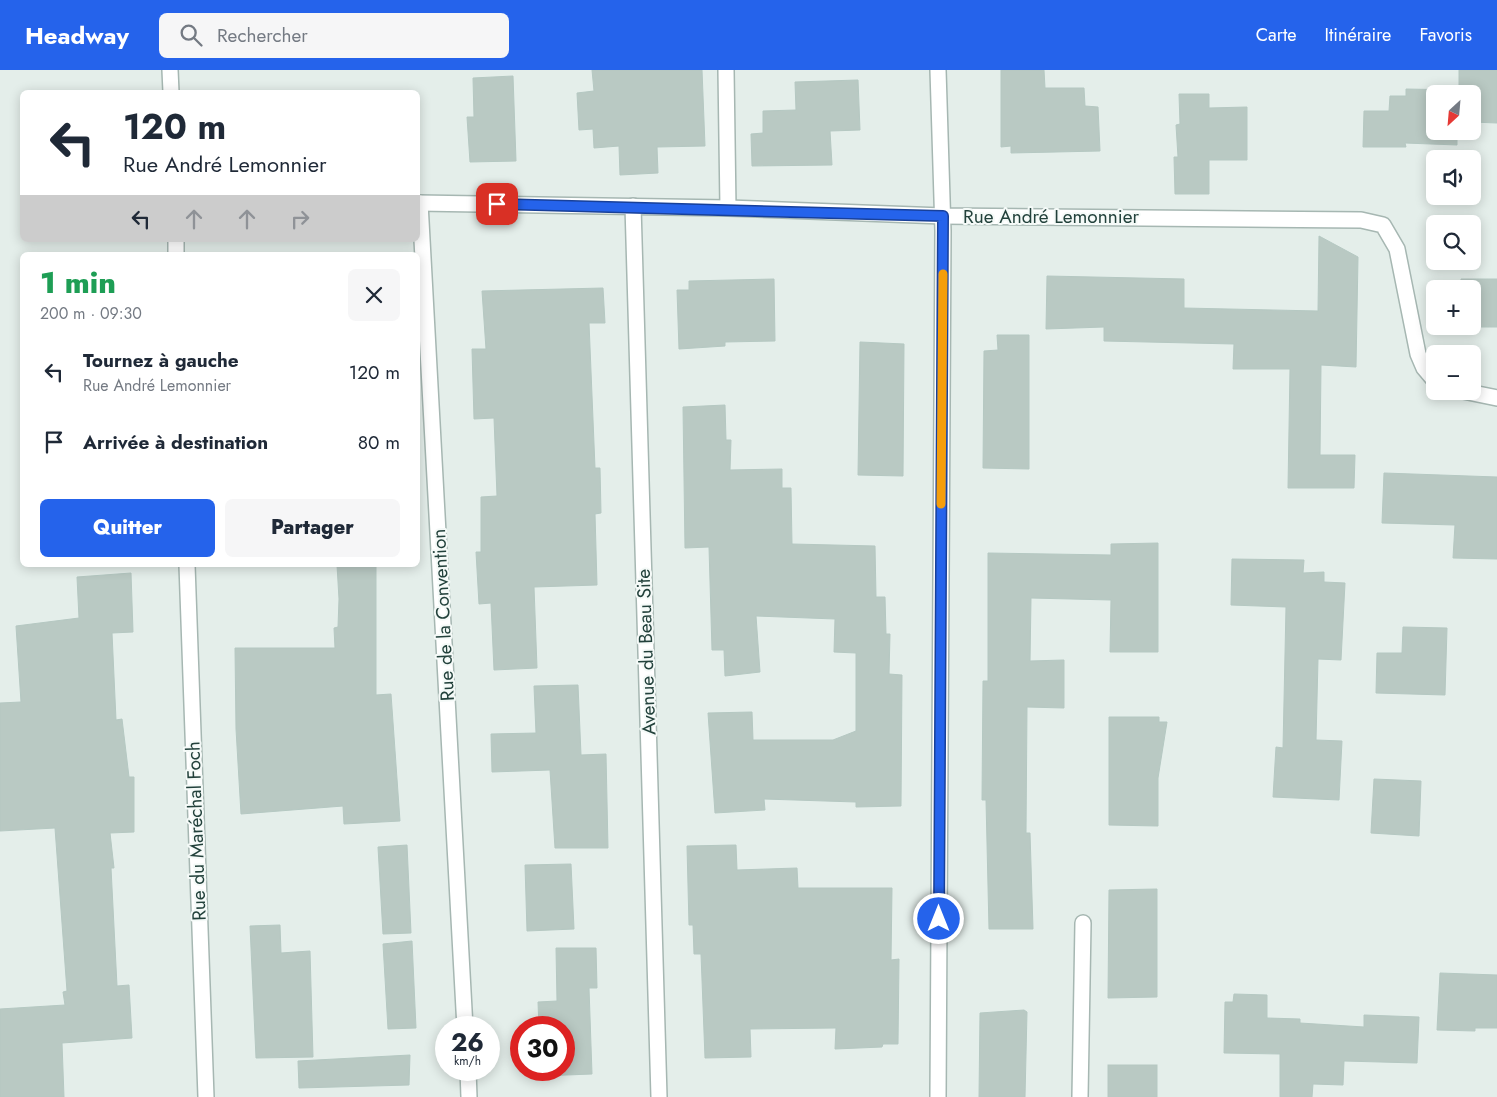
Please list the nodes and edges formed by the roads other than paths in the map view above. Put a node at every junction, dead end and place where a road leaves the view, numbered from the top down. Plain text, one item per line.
1 (170, 70) edge
2 (726, 70) edge
3 (938, 70) edge
4 (171, 90) edge
5 (420, 203) edge
6 (633, 206) junction
7 (728, 208) junction
8 (943, 216) junction
9 (420, 221) edge
10 (1426, 370) edge
11 (1481, 395) edge
12 (1497, 398) edge
13 (187, 567) edge
14 (1083, 923) dead end
15 (464, 1016) edge
16 (468, 1081) edge
17 (206, 1097) edge
18 (469, 1097) edge
19 (659, 1097) edge
20 (938, 1097) edge
21 (1080, 1097) edge

1 - 4 street
2 - 7 street
3 - 8 street
5 - 6 street, Rue André Lemonnier
6 - 7 street, Rue André Lemonnier
6 - 19 street, Avenue du Beau Site
7 - 8 street, Rue André Lemonnier
8 - 10 street, Rue André Lemonnier
8 - 20 street
9 - 15 street, Rue de la Convention
11 - 12 street
13 - 17 street, Rue du Maréchal Foch
14 - 21 street
16 - 18 street

